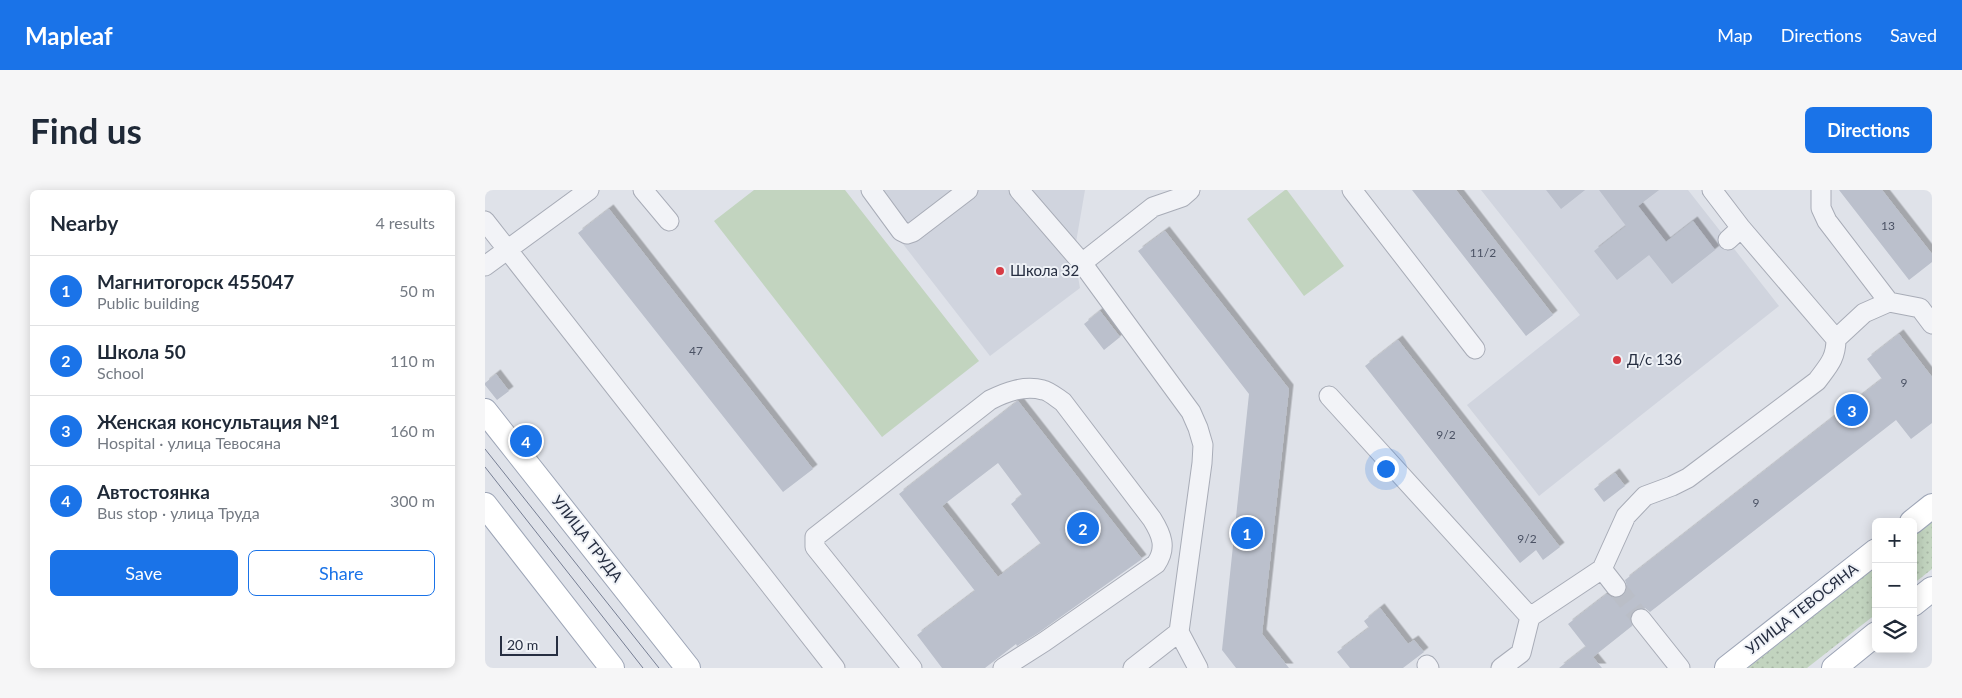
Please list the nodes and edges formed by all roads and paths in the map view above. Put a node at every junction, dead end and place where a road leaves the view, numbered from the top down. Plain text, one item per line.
1 (589, 190) edge
2 (643, 190) edge
3 (871, 190) edge
4 (968, 190) edge
5 (1019, 190) edge
6 (1191, 190) edge
7 (1353, 190) edge
8 (1712, 190) edge
9 (1821, 190) edge
10 (485, 221) edge
11 (669, 221) dead end
12 (507, 249) junction
13 (1082, 263) junction
14 (485, 266) edge
15 (1889, 302) junction
16 (1926, 303) edge
17 (1932, 324) edge
18 (1836, 339) junction
19 (1475, 349) dead end
20 (1329, 396) dead end
21 (485, 411) edge
22 (485, 505) edge
23 (1932, 506) edge
24 (1917, 518) edge
25 (1872, 554) edge
26 (1602, 569) junction
27 (1616, 587) tunnel mouth
28 (1932, 589) edge
29 (1917, 601) edge
30 (1530, 617) junction
31 (1641, 619) tunnel mouth
32 (1179, 632) junction
33 (1872, 637) edge
34 (612, 668) edge
35 (688, 668) edge
36 (835, 668) edge
37 (913, 668) edge
38 (1003, 668) edge
39 (1133, 668) edge
40 (1198, 668) edge
41 (1501, 668) edge
42 (1680, 668) edge
43 (1727, 668) edge
44 (1834, 668) edge

1 - 12 lane
2 - 11 lane
3 - 4 lane
5 - 13 lane
6 - 13 lane
7 - 19 lane
8 - 18 lane
9 - 15 lane
10 - 12 lane
12 - 14 lane
12 - 36 lane
13 - 32 lane
15 - 16 lane
15 - 18 lane
16 - 17 lane
18 - 26 lane
20 - 30 lane
21 - 35 main road, УЛИЦА ТРУДА
22 - 34 main road
23 - 24 main road
25 - 43 main road, УЛИЦА ТЕВОСЯНА
26 - 27 lane
26 - 30 lane
28 - 29 main road
30 - 41 lane
31 - 42 lane
32 - 39 lane
32 - 40 lane
33 - 44 main road
37 - 38 lane

